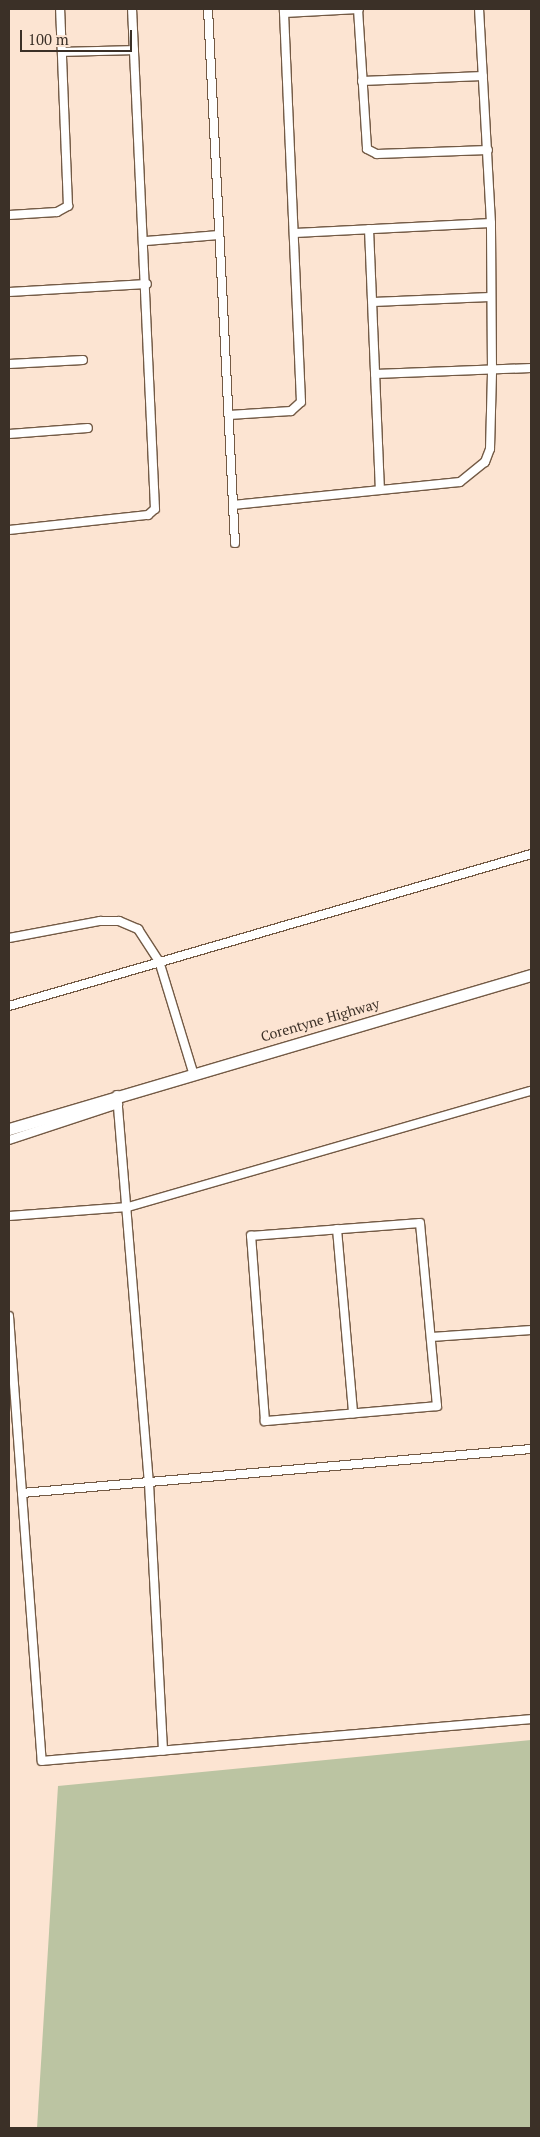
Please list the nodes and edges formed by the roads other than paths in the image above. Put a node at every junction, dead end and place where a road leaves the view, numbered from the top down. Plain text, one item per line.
1 (60, 9) edge
2 (132, 9) edge
3 (208, 9) edge
4 (358, 9) edge
5 (479, 9) edge
6 (284, 11) edge
7 (134, 50) junction
8 (62, 52) junction
9 (483, 76) junction
10 (362, 81) junction
11 (488, 150) junction
12 (9, 215) edge
13 (491, 223) junction
14 (369, 229) junction
15 (295, 233) junction
16 (219, 235) junction
17 (146, 241) junction
18 (146, 284) junction
19 (9, 292) edge
20 (490, 296) junction
21 (373, 302) junction
22 (83, 360) dead end
23 (9, 364) edge
24 (531, 368) edge
25 (492, 370) junction
26 (375, 374) junction
27 (229, 415) junction
28 (88, 428) dead end
29 (9, 434) edge
30 (380, 490) junction
31 (233, 505) junction
32 (9, 530) edge
33 (235, 543) dead end
34 (531, 854) edge
35 (9, 938) edge
36 (159, 961) junction
37 (531, 975) edge
38 (9, 1006) edge
39 (193, 1072) junction
40 (531, 1091) edge
41 (117, 1100) junction
42 (9, 1129) edge
43 (9, 1140) edge
44 (128, 1207) junction
45 (9, 1216) edge
46 (337, 1229) junction
47 (9, 1316) edge
48 (531, 1330) edge
49 (432, 1337) junction
50 (353, 1413) junction
51 (531, 1449) edge
52 (149, 1482) junction
53 (22, 1493) junction
54 (531, 1719) edge
55 (163, 1751) junction

1 - 8 street
2 - 7 street
3 - 16 street
4 - 6 street
4 - 10 street
5 - 9 street
6 - 15 street
7 - 8 street
7 - 17 street
8 - 12 street
9 - 10 street
9 - 11 street
10 - 11 street
11 - 13 street
13 - 14 street
13 - 20 street
14 - 15 street
14 - 21 street
15 - 27 street
16 - 17 street
16 - 27 street
17 - 18 street
18 - 19 street
18 - 32 street
20 - 21 street
20 - 25 street
21 - 26 street
22 - 23 street
24 - 25 street
25 - 26 street
25 - 30 street
26 - 30 street
27 - 31 street
28 - 29 street
30 - 31 street
31 - 33 street
34 - 36 street
35 - 36 street
36 - 38 street
36 - 39 street
37 - 39 main road, Corentyne Highway
39 - 41 main road, Corentyne Highway
40 - 44 street
41 - 42 main road, Corentyne Highway
41 - 43 street
41 - 44 street
44 - 45 street
44 - 52 street
46 - 49 street
46 - 50 street
46 - 50 street
47 - 53 street
48 - 49 street
49 - 50 street
51 - 52 street
52 - 53 street
52 - 55 street
53 - 55 street
54 - 55 street

